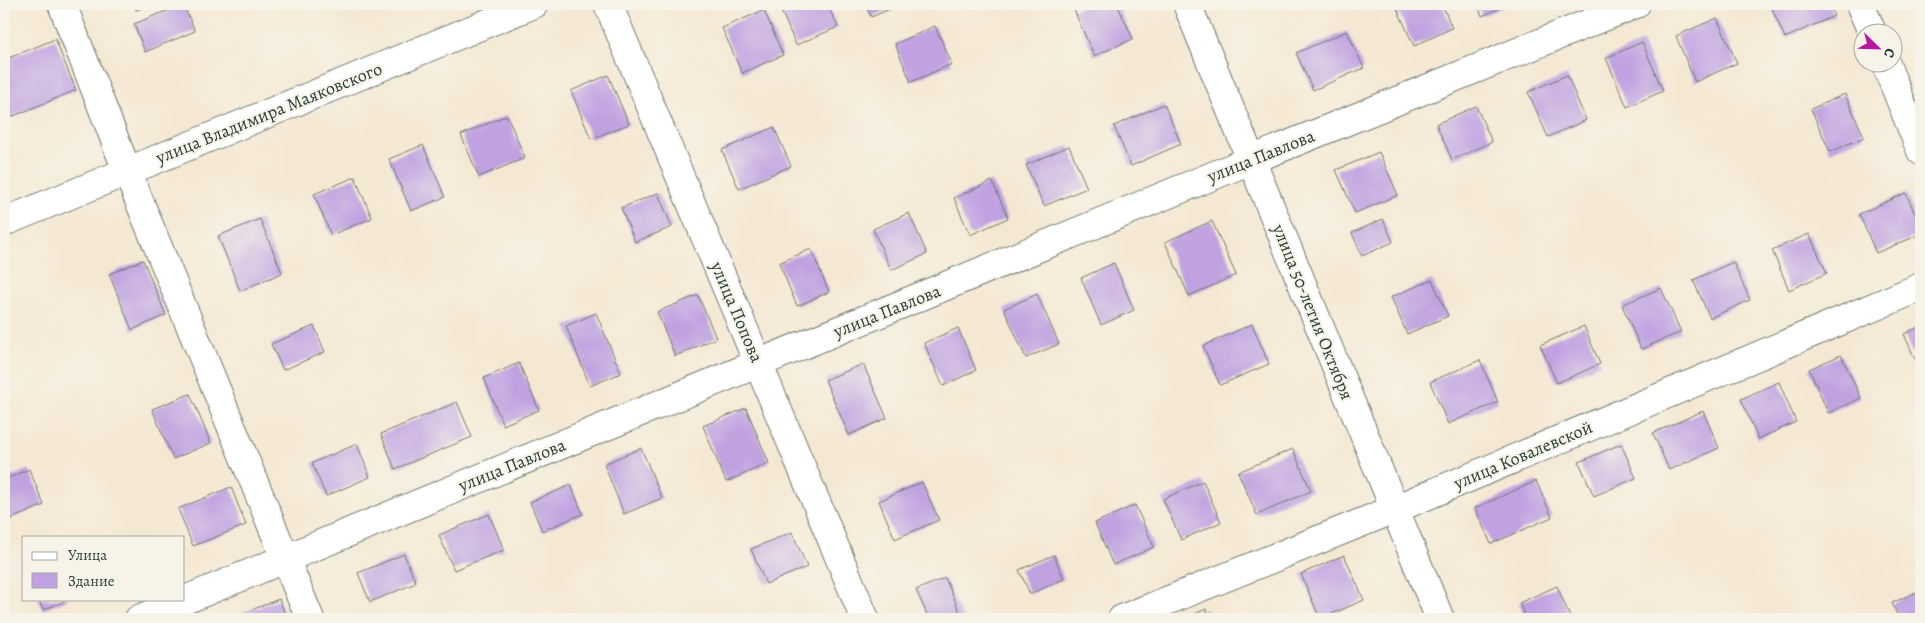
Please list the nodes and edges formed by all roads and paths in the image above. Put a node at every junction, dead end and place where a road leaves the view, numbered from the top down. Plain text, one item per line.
1 (62, 4) edge
2 (534, 4) edge
3 (608, 4) edge
4 (1187, 4) edge
5 (1636, 4) edge
6 (1860, 4) edge
7 (1868, 22) edge
8 (1889, 72) edge
9 (1921, 151) edge
10 (1251, 160) junction
11 (127, 171) junction
12 (4, 222) edge
13 (1921, 287) edge
14 (758, 364) junction
15 (1395, 509) junction
16 (286, 559) junction
17 (185, 600) edge
18 (185, 600) edge
19 (138, 619) edge
20 (310, 619) edge
21 (865, 619) edge
22 (1122, 619) edge
23 (1440, 619) edge

1 - 11 street
2 - 11 street, улица Владимира Маяковского
3 - 14 street, улица Попова
4 - 10 street, улица 50-летия Октября
5 - 10 street, улица Павлова
6 - 7 street
8 - 9 street
10 - 14 street, улица Павлова
10 - 15 street, улица 50-летия Октября
11 - 12 street, улица Владимира Маяковского
11 - 16 street
13 - 15 street, улица Ковалевской
14 - 16 street, улица Павлова
14 - 21 street, улица Попова
15 - 22 street, улица Ковалевской
15 - 23 street, улица 50-летия Октября
16 - 17 street, улица Павлова
16 - 20 street
18 - 19 street, улица Павлова

